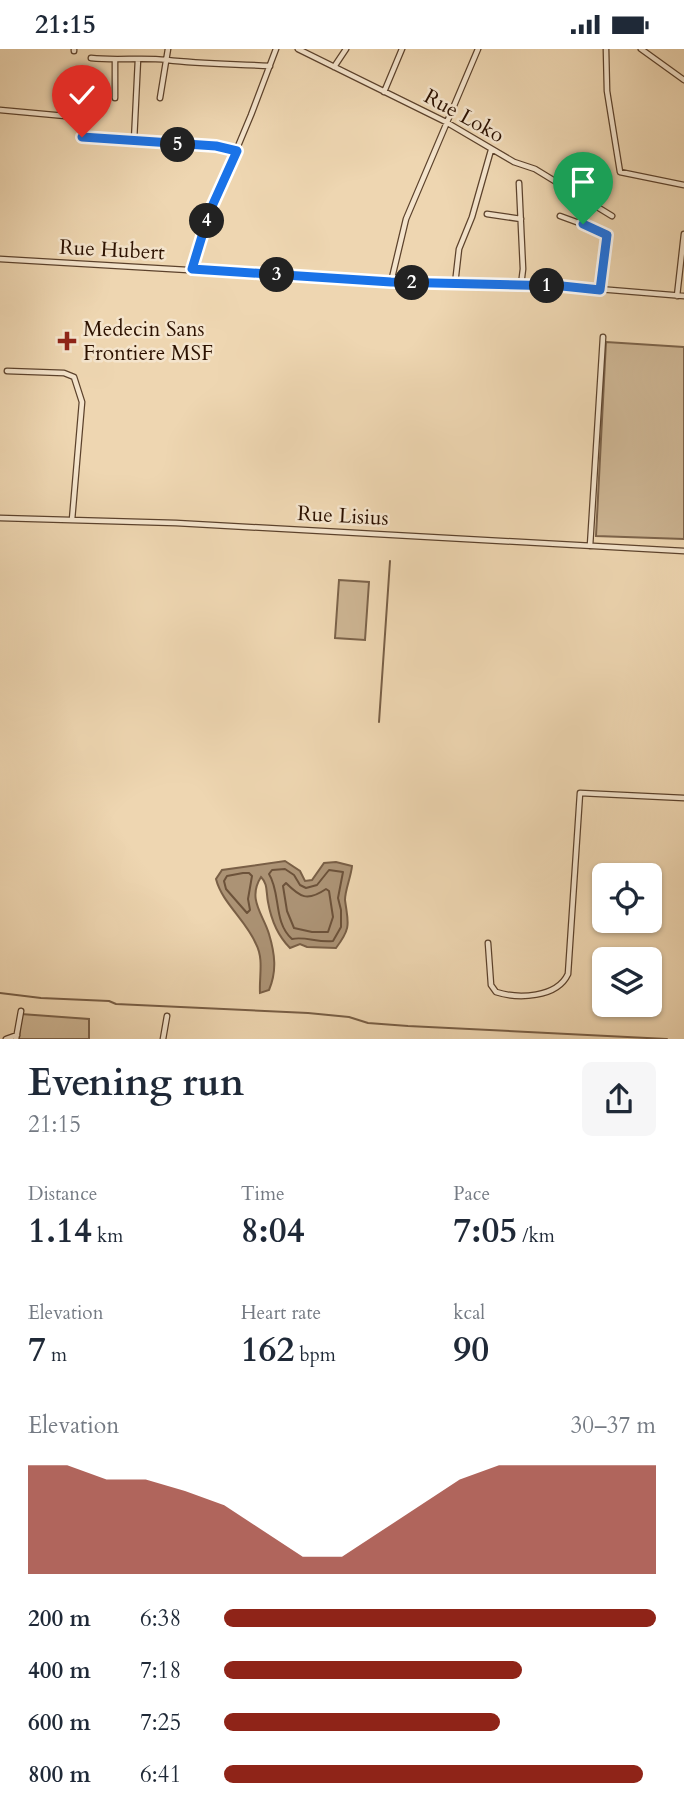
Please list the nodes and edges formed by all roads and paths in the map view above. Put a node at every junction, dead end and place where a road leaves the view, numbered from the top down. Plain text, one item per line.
1 (168, 49) edge
2 (276, 49) edge
3 (298, 49) edge
4 (346, 49) edge
5 (402, 49) edge
6 (478, 49) edge
7 (606, 49) edge
8 (641, 49) edge
9 (91, 58) dead end
10 (138, 59) junction
11 (167, 59) junction
12 (115, 61) junction
13 (270, 66) junction
14 (334, 67) junction
15 (684, 80) edge
16 (384, 92) junction
17 (115, 98) dead end
18 (160, 98) dead end
19 (0, 110) edge
20 (87, 118) dead end
21 (446, 122) junction
22 (82, 137) dead end
23 (134, 141) junction
24 (491, 150) junction
25 (237, 151) junction
26 (519, 183) dead end
27 (684, 185) edge
28 (487, 214) dead end
29 (560, 216) dead end
30 (612, 216) dead end
31 (521, 219) junction
32 (684, 234) edge
33 (683, 243) edge
34 (0, 260) edge
35 (682, 265) edge
36 (192, 269) junction
37 (391, 282) junction
38 (455, 284) junction
39 (521, 285) junction
40 (600, 290) junction
41 (677, 296) junction
42 (684, 296) edge
43 (603, 337) dead end
44 (6, 371) dead end
45 (0, 518) edge
46 (72, 520) junction
47 (590, 546) junction
48 (684, 551) edge
49 (684, 798) edge
50 (488, 943) dead end
51 (21, 1011) dead end
52 (167, 1016) dead end
53 (17, 1037) edge
54 (6, 1039) edge
55 (163, 1039) edge

1 - 11 street
2 - 13 street
3 - 14 street, Rue Loko
4 - 14 street
5 - 16 street
6 - 21 street
7 - 27 street
8 - 15 street
9 - 12 street
10 - 11 street
10 - 12 street
10 - 23 street
11 - 13 street
11 - 18 street
12 - 17 street
13 - 25 street
14 - 16 street, Rue Loko
16 - 21 street, Rue Loko
19 - 20 street
21 - 24 street, Rue Loko
21 - 37 street
22 - 23 street
23 - 25 street
24 - 30 street, Rue Loko
24 - 38 street
25 - 36 street
26 - 31 street
28 - 31 street
29 - 40 street
31 - 39 street
32 - 33 street
33 - 35 street
34 - 36 street, Rue Hubert
35 - 41 street
36 - 37 street, Rue Hubert
37 - 38 street, Rue Hubert
38 - 39 street, Rue Hubert
39 - 40 street, Rue Hubert
40 - 41 street, Rue Hubert
41 - 42 street, Rue Hubert
43 - 47 street
44 - 46 street
45 - 46 street, Rue Lisius
46 - 47 street, Rue Lisius
47 - 48 street, Rue Lisius
49 - 50 street
51 - 53 street
52 - 55 street
53 - 54 street

